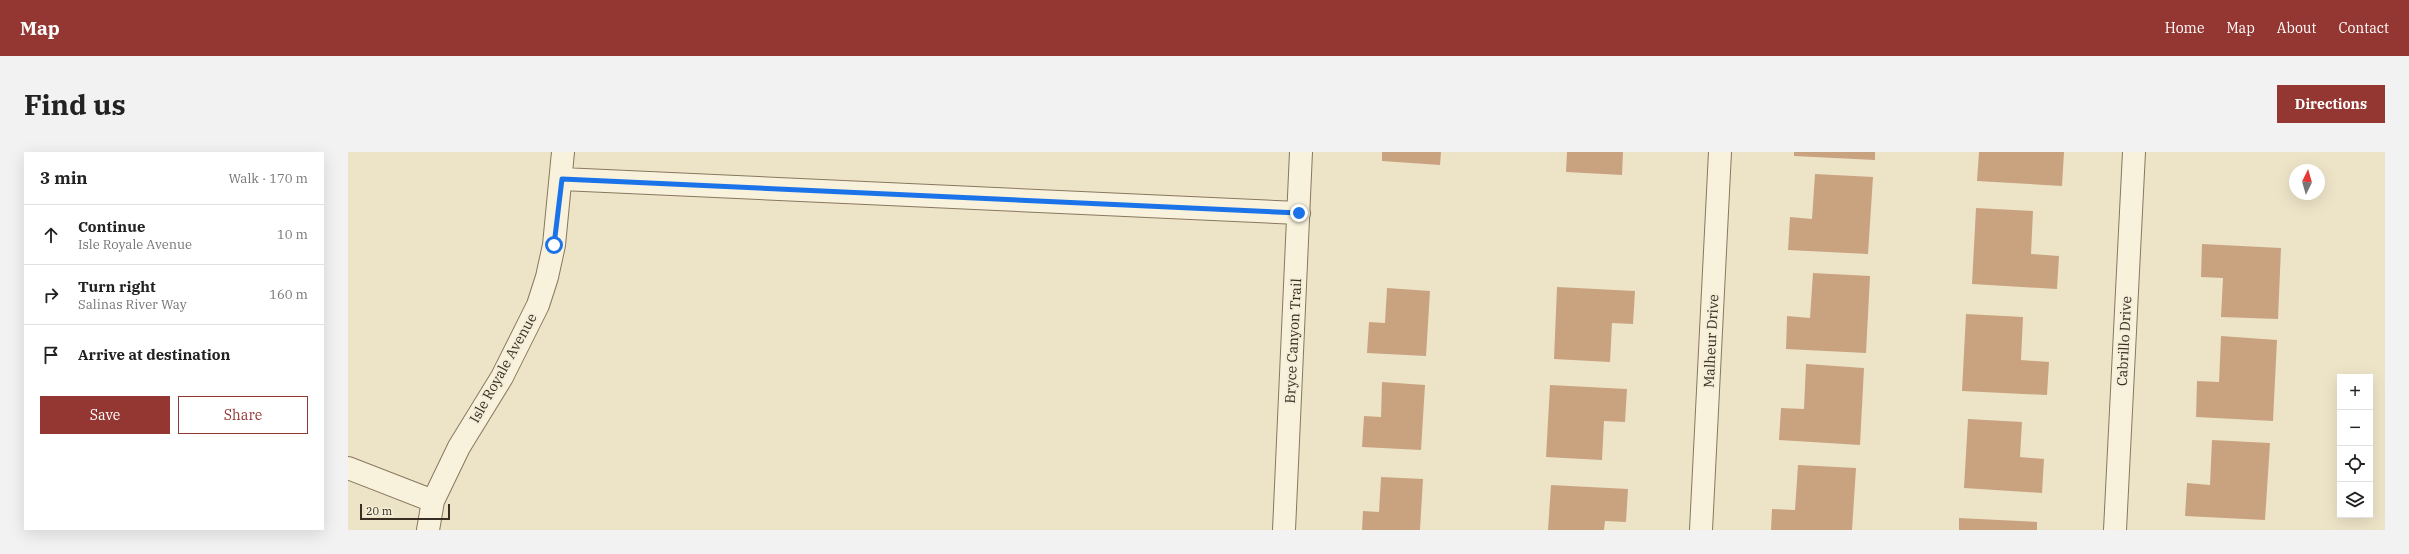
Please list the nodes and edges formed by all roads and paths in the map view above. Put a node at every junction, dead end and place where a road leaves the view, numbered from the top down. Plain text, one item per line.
1 (563, 152) edge
2 (1301, 152) edge
3 (1720, 152) edge
4 (2134, 152) edge
5 (562, 179) junction
6 (1299, 213) junction
7 (348, 468) edge
8 (433, 501) junction
9 (428, 530) edge
10 (1284, 530) edge
11 (1701, 530) edge
12 (2115, 530) edge

1 - 5 street, Isle Royale Avenue
2 - 6 street, Bryce Canyon Trail
3 - 11 street, Malheur Drive
4 - 12 street, Cabrillo Drive
5 - 6 street
5 - 8 street, Isle Royale Avenue
6 - 10 street, Bryce Canyon Trail
7 - 8 street
8 - 9 street, Isle Royale Avenue

